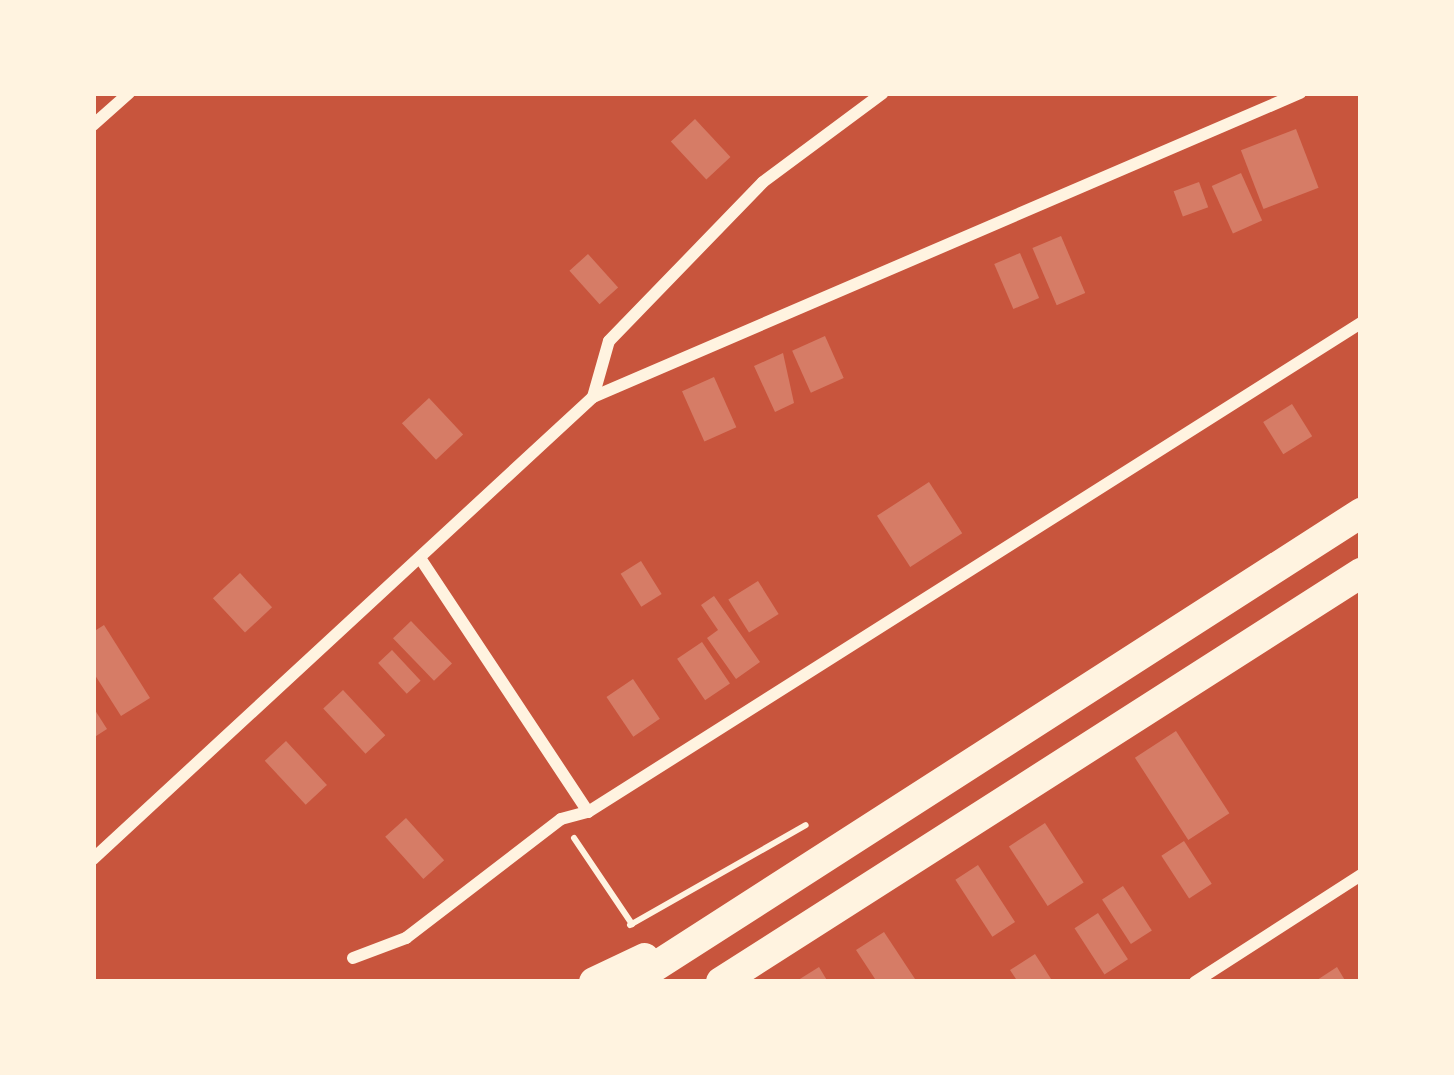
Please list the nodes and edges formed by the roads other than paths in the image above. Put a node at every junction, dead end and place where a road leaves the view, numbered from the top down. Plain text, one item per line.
1 (129, 93) edge
2 (883, 93) edge
3 (1300, 93) edge
4 (93, 125) edge
5 (1361, 323) edge
6 (593, 397) junction
7 (1361, 513) edge
8 (422, 561) junction
9 (1361, 573) edge
10 (588, 812) junction
11 (95, 854) edge
12 (1361, 875) edge
13 (727, 920) junction
14 (353, 958) dead end
15 (594, 982) edge
16 (631, 982) edge
17 (721, 982) edge
18 (1195, 982) edge

1 - 4 street
2 - 6 street
3 - 6 street
5 - 10 street
6 - 8 street
7 - 13 main road
8 - 10 street
8 - 11 street
9 - 17 main road
10 - 14 street
12 - 18 street
13 - 15 main road
13 - 16 main road

